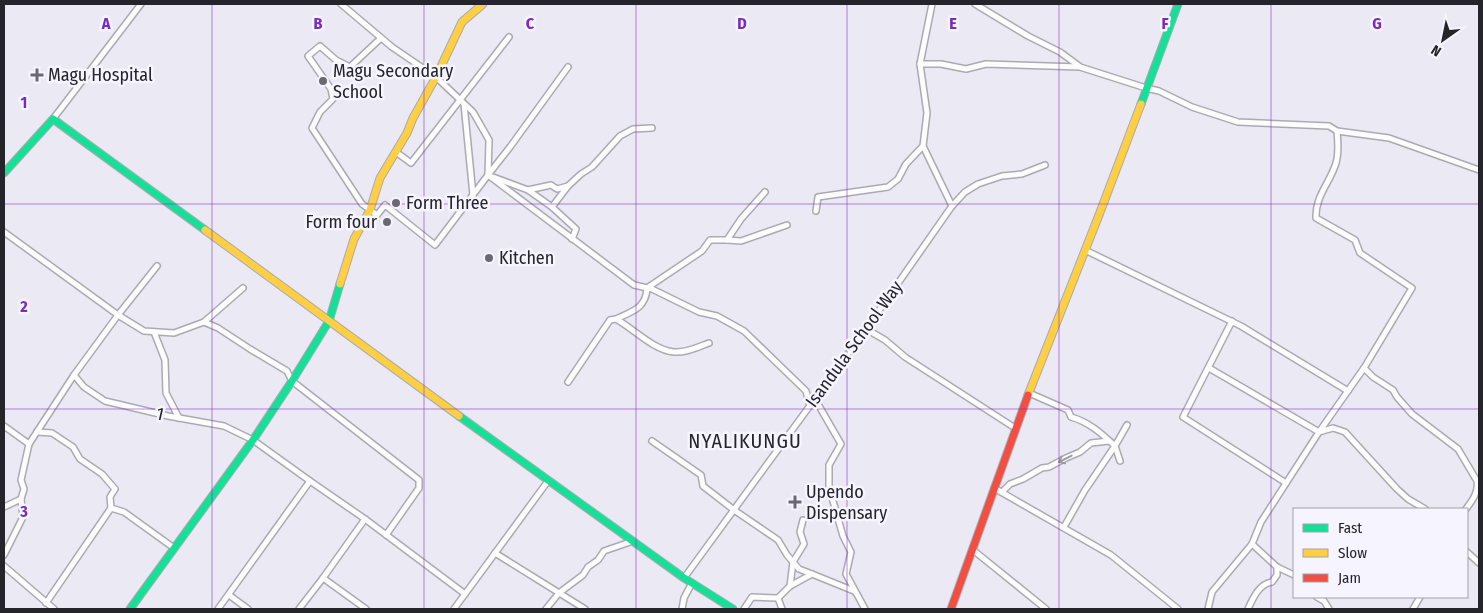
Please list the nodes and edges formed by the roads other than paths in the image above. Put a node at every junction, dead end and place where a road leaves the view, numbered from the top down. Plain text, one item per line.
1 (141, 4) edge
2 (340, 4) edge
3 (483, 4) edge
4 (932, 4) edge
5 (975, 4) edge
6 (1178, 4) edge
7 (509, 37) dead end
8 (381, 38) junction
9 (920, 64) junction
10 (568, 67) dead end
11 (1080, 67) junction
12 (436, 77) junction
13 (1146, 88) junction
14 (462, 101) junction
15 (53, 119) junction
16 (652, 128) dead end
17 (1337, 131) junction
18 (923, 146) junction
19 (396, 152) junction
20 (1044, 165) dead end
21 (1479, 170) edge
22 (4, 173) edge
23 (488, 175) junction
24 (568, 186) junction
25 (528, 190) junction
26 (765, 192) dead end
27 (473, 195) junction
28 (952, 206) junction
29 (552, 208) junction
30 (370, 210) junction
31 (816, 210) dead end
32 (787, 225) dead end
33 (4, 232) edge
34 (572, 239) junction
35 (727, 240) junction
36 (1085, 250) junction
37 (157, 266) dead end
38 (243, 288) dead end
39 (647, 288) junction
40 (118, 315) junction
41 (616, 319) junction
42 (329, 321) junction
43 (1232, 321) junction
44 (204, 322) junction
45 (866, 329) junction
46 (154, 332) junction
47 (708, 343) dead end
48 (1209, 368) junction
49 (1364, 368) junction
50 (74, 375) junction
51 (292, 381) junction
52 (568, 382) dead end
53 (1348, 391) junction
54 (1029, 393) junction
55 (816, 399) junction
56 (810, 406) junction
57 (179, 418) junction
58 (1127, 425) dead end
59 (4, 426) edge
60 (1015, 428) junction
61 (37, 432) junction
62 (1319, 432) junction
63 (254, 440) junction
64 (652, 441) dead end
65 (1109, 441) junction
66 (29, 444) junction
67 (1115, 446) junction
68 (1120, 460) dead end
69 (310, 481) junction
70 (548, 481) junction
71 (1286, 483) junction
72 (994, 488) junction
73 (1002, 492) junction
74 (21, 499) junction
75 (4, 507) edge
76 (111, 508) junction
77 (1423, 508) edge
78 (1467, 508) edge
79 (734, 510) junction
80 (365, 519) junction
81 (803, 520) dead end
82 (1064, 527) junction
83 (386, 535) junction
84 (633, 541) junction
85 (1252, 544) junction
86 (174, 548) junction
87 (973, 550) junction
88 (495, 553) junction
89 (1468, 553) edge
90 (4, 554) edge
91 (793, 562) junction
92 (1479, 563) edge
93 (4, 566) edge
94 (1277, 567) junction
95 (812, 574) junction
96 (1293, 575) edge
97 (322, 578) junction
98 (684, 578) junction
99 (692, 583) junction
100 (790, 586) junction
101 (855, 592) junction
102 (559, 593) junction
103 (465, 594) junction
104 (229, 595) junction
105 (778, 598) junction
106 (1319, 598) edge
107 (1419, 598) edge
108 (46, 603) junction
109 (54, 609) edge
110 (130, 609) edge
111 (218, 609) edge
112 (248, 609) edge
113 (299, 609) edge
114 (366, 609) edge
115 (454, 609) edge
116 (546, 609) edge
117 (585, 609) edge
118 (682, 609) edge
119 (733, 609) edge
120 (744, 609) edge
121 (782, 609) edge
122 (865, 609) edge
123 (950, 609) edge
124 (1046, 609) edge
125 (1178, 609) edge
126 (1208, 609) edge
127 (1248, 609) edge
128 (1328, 609) edge
129 (1413, 609) edge

1 - 15 street
2 - 8 street
3 - 12 street
4 - 9 street
5 - 11 street
6 - 13 street
7 - 14 street
8 - 12 street
8 - 30 street
9 - 11 street
9 - 18 street
10 - 23 street
11 - 13 street
12 - 14 street
12 - 19 street
13 - 17 street
13 - 36 street
14 - 19 street
14 - 23 street
14 - 27 street
15 - 22 street
15 - 42 street
16 - 24 street
17 - 21 street
17 - 49 street
18 - 28 street
18 - 31 street
19 - 30 street
20 - 28 street, Isandula School Way
23 - 25 street
23 - 27 street
23 - 34 street
24 - 25 street
24 - 29 street
25 - 29 street
26 - 35 street
27 - 30 street
28 - 45 street, Isandula School Way
29 - 34 street
30 - 42 street
32 - 35 street
33 - 40 street
34 - 39 street
35 - 39 street
36 - 43 street
36 - 54 street
37 - 40 street
38 - 44 street
39 - 41 street
39 - 56 street
40 - 46 street
40 - 50 street
41 - 47 street
41 - 52 street
42 - 51 street
42 - 70 street
43 - 48 street
43 - 53 street
44 - 46 street
44 - 51 street
45 - 55 street, Isandula School Way
45 - 60 street
46 - 57 street
48 - 62 street
48 - 71 street
49 - 53 street
49 - 78 street
50 - 57 street, 1
50 - 61 street
51 - 63 street
51 - 83 street
53 - 62 street
54 - 60 street
54 - 65 street
55 - 56 street, Isandula School Way
55 - 101 street
56 - 79 street, Isandula School Way
57 - 63 street, 1
58 - 67 street
59 - 66 street
60 - 72 street
61 - 66 street
61 - 76 street
62 - 71 street
62 - 77 street
63 - 69 street, 1
63 - 86 street
64 - 79 street
65 - 67 street
65 -> 73 street
66 - 74 street
67 - 68 street
67 - 82 street
69 - 80 street, 1
69 - 104 street
70 - 84 street
70 - 88 street
71 - 85 street
72 - 73 street
72 - 87 street
73 - 82 street
74 - 75 street
74 - 90 street
76 - 86 street
76 - 108 street
79 - 91 street
79 - 98 street, Isandula School Way
80 - 83 street, 1
80 - 97 street
81 - 91 street
82 - 125 street
83 - 103 street, 1
84 - 98 street
84 - 102 street
85 - 94 street
85 - 126 street
86 - 110 street
87 - 123 street
87 - 124 street
88 - 102 street
88 - 103 street
89 - 92 street
91 - 95 street
91 - 100 street
93 - 108 street
94 - 96 street
94 - 127 street
95 - 100 street
95 - 101 street
97 - 113 street
97 - 114 street
98 - 99 street
99 - 118 street
99 - 119 street
100 - 105 street
101 - 122 street
102 - 116 street
102 - 117 street
103 - 115 street
104 - 111 street
104 - 112 street
105 - 120 street
105 - 121 street
106 - 128 street
107 - 129 street
108 - 109 street

